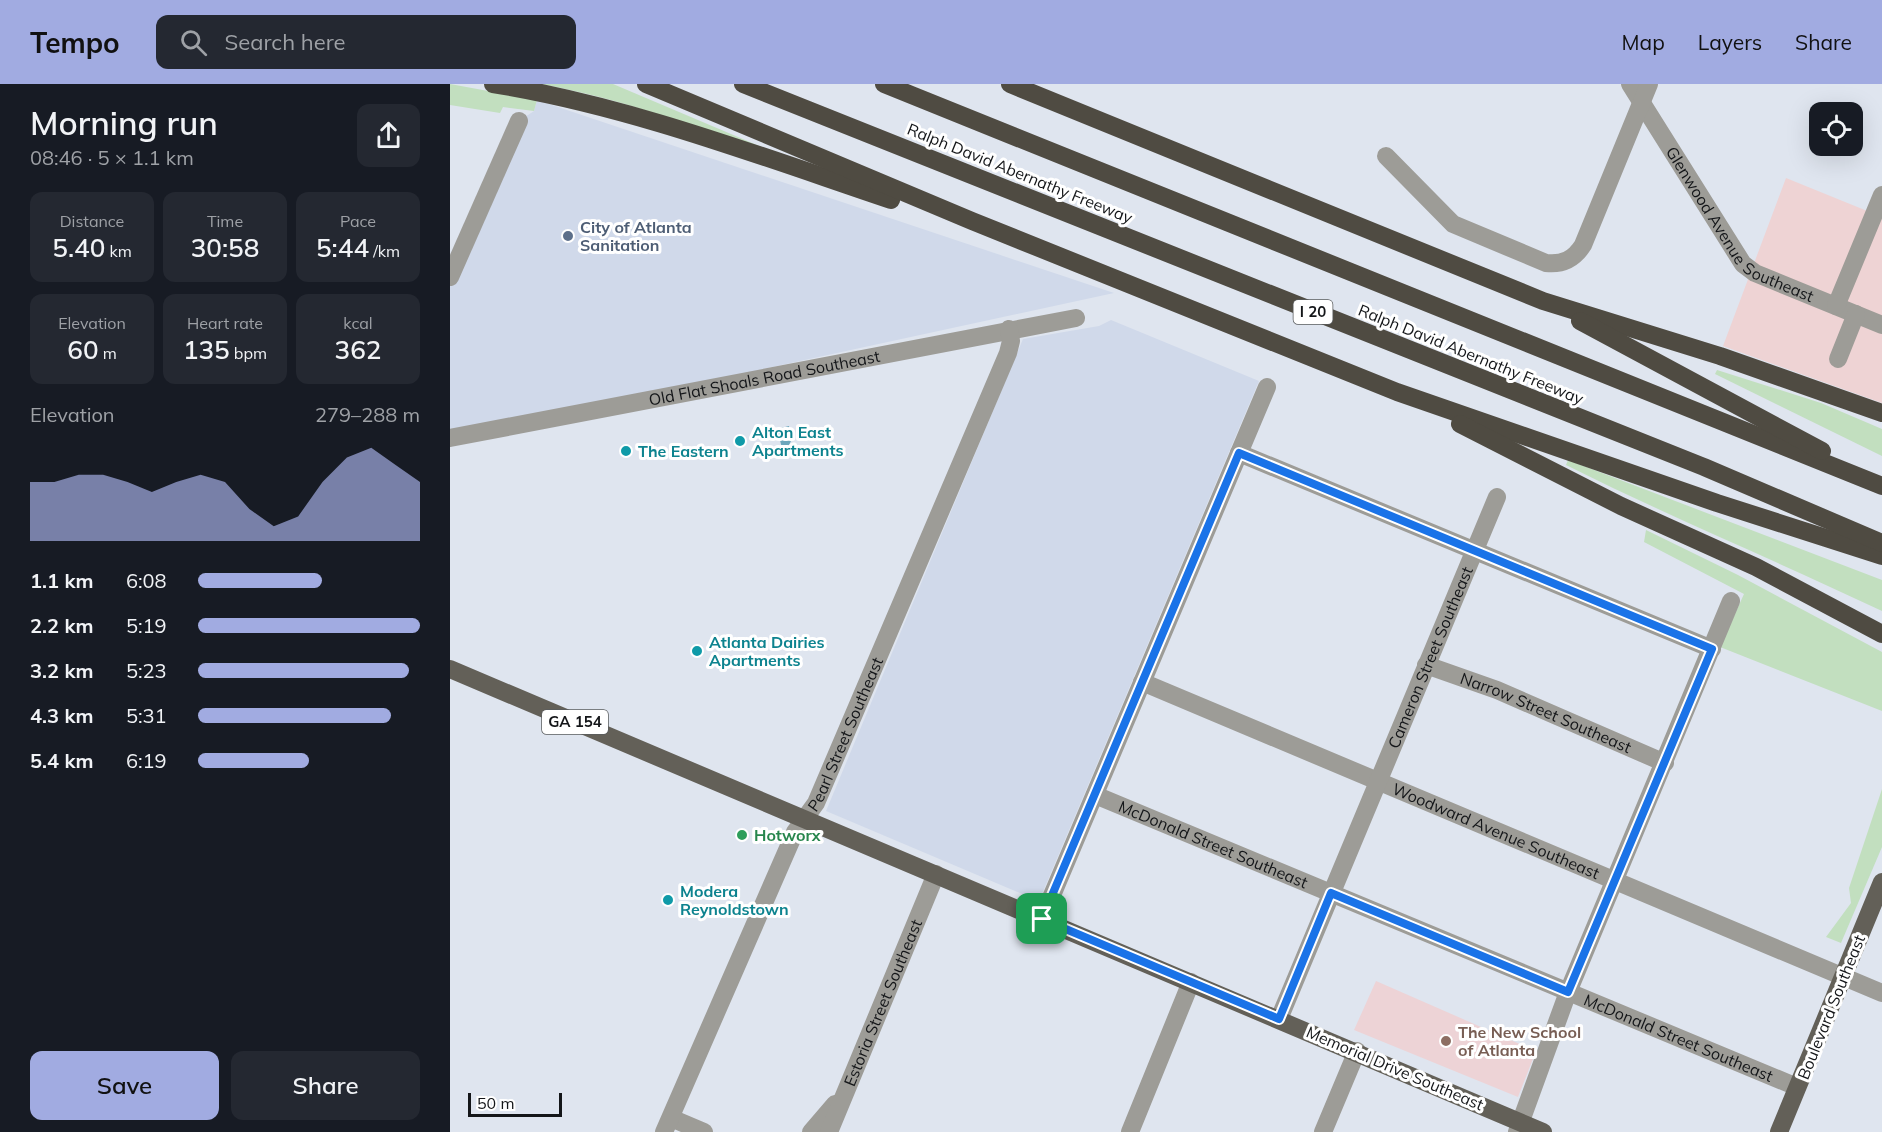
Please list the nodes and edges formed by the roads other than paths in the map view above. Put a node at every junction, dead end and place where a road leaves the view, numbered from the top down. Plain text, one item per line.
1 (493, 84) edge
2 (646, 84) edge
3 (743, 84) edge
4 (884, 84) edge
5 (1000, 84) edge
6 (1010, 84) edge
7 (1630, 84) edge
8 (1649, 84) edge
9 (1041, 98) junction
10 (1642, 102) junction
11 (519, 121) dead end
12 (1386, 156) dead end
13 (1882, 195) edge
14 (972, 221) junction
15 (450, 277) edge
16 (1543, 301) junction
17 (1836, 306) junction
18 (1856, 314) junction
19 (1076, 318) dead end
20 (1882, 325) edge
21 (1009, 329) junction
22 (1838, 359) dead end
23 (1267, 387) dead end
24 (1397, 392) junction
25 (1882, 413) edge
26 (450, 438) edge
27 (1239, 453) junction
28 (1882, 485) edge
29 (1497, 497) dead end
30 (1882, 543) edge
31 (1473, 552) junction
32 (1882, 556) edge
33 (1731, 601) dead end
34 (1854, 617) junction
35 (1882, 624) edge
36 (1882, 634) edge
37 (1712, 649) junction
38 (1426, 665) junction
39 (450, 669) edge
40 (1142, 682) junction
41 (1665, 763) junction
42 (1378, 781) junction
43 (1095, 795) junction
44 (804, 819) junction
45 (936, 874) junction
46 (1615, 881) junction
47 (1882, 882) edge
48 (1331, 893) junction
49 (1042, 919) junction
50 (1843, 976) junction
51 (1191, 982) junction
52 (1568, 992) junction
53 (1882, 993) edge
54 (1279, 1019) junction
55 (1357, 1052) junction
56 (1797, 1088) junction
57 (846, 1091) junction
58 (668, 1125) edge
59 (1519, 1127) edge
60 (704, 1132) edge
61 (811, 1132) edge
62 (829, 1132) edge
63 (1130, 1132) edge
64 (1323, 1132) edge
65 (1543, 1132) edge
66 (1779, 1132) edge

1 - 14 highway
2 - 14 highway
3 - 30 highway, Ralph David Abernathy Freeway / I 20
4 - 28 highway, Ralph David Abernathy Freeway
5 - 9 highway
6 - 9 highway
7 - 10 street, Glenwood Avenue Southeast
8 - 10 street
9 - 16 highway
10 - 12 street
10 - 17 street, Glenwood Avenue Southeast
11 - 15 street
13 - 17 street
14 - 24 highway
16 - 25 highway
16 - 28 highway
17 - 18 street, Glenwood Avenue Southeast
18 - 20 street, Glenwood Avenue Southeast
18 - 22 street
19 - 21 street, Old Flat Shoals Road Southeast
21 - 26 street, Old Flat Shoals Road Southeast
21 - 44 street, Pearl Street Southeast
23 - 27 street
24 - 32 highway
24 - 34 highway
27 - 31 street
27 - 40 street
29 - 31 street, Cameron Street Southeast
31 - 37 street
31 - 38 street, Cameron Street Southeast
33 - 37 street
34 - 35 highway
34 - 36 highway
37 - 41 street
38 - 41 street, Narrow Street Southeast
38 - 42 street, Cameron Street Southeast
39 - 44 main road, Memorial Drive Southeast / GA 154
40 - 42 street, Woodward Avenue Southeast
40 - 43 street
41 - 46 street
42 - 46 street, Woodward Avenue Southeast
42 - 48 street, Cameron Street Southeast
43 - 48 street, McDonald Street Southeast
43 - 49 street
44 - 45 main road, Memorial Drive Southeast / GA 154
44 - 58 street, Pearl Street Southeast
45 - 49 main road, Memorial Drive Southeast / GA 154
45 - 57 street, Estoria Street Southeast
46 - 50 street, Woodward Avenue Southeast
46 - 52 street
47 - 50 main road, Boulevard Southeast
48 - 52 street, McDonald Street Southeast
48 - 54 street, Cameron Street Southeast
49 - 51 main road, Memorial Drive Southeast / GA 154
50 - 53 street, Woodward Avenue Southeast
50 - 56 main road, Boulevard Southeast
51 - 54 main road, Memorial Drive Southeast / GA 154
51 - 63 street
52 - 56 street, McDonald Street Southeast
52 - 59 street
54 - 55 main road, Memorial Drive Southeast / GA 154
55 - 59 main road, Memorial Drive Southeast / GA 154
55 - 64 street
56 - 66 main road, Boulevard Southeast
57 - 61 street
57 - 62 street, Estoria Street Southeast
58 - 60 street
59 - 65 main road, Memorial Drive Southeast / GA 154

